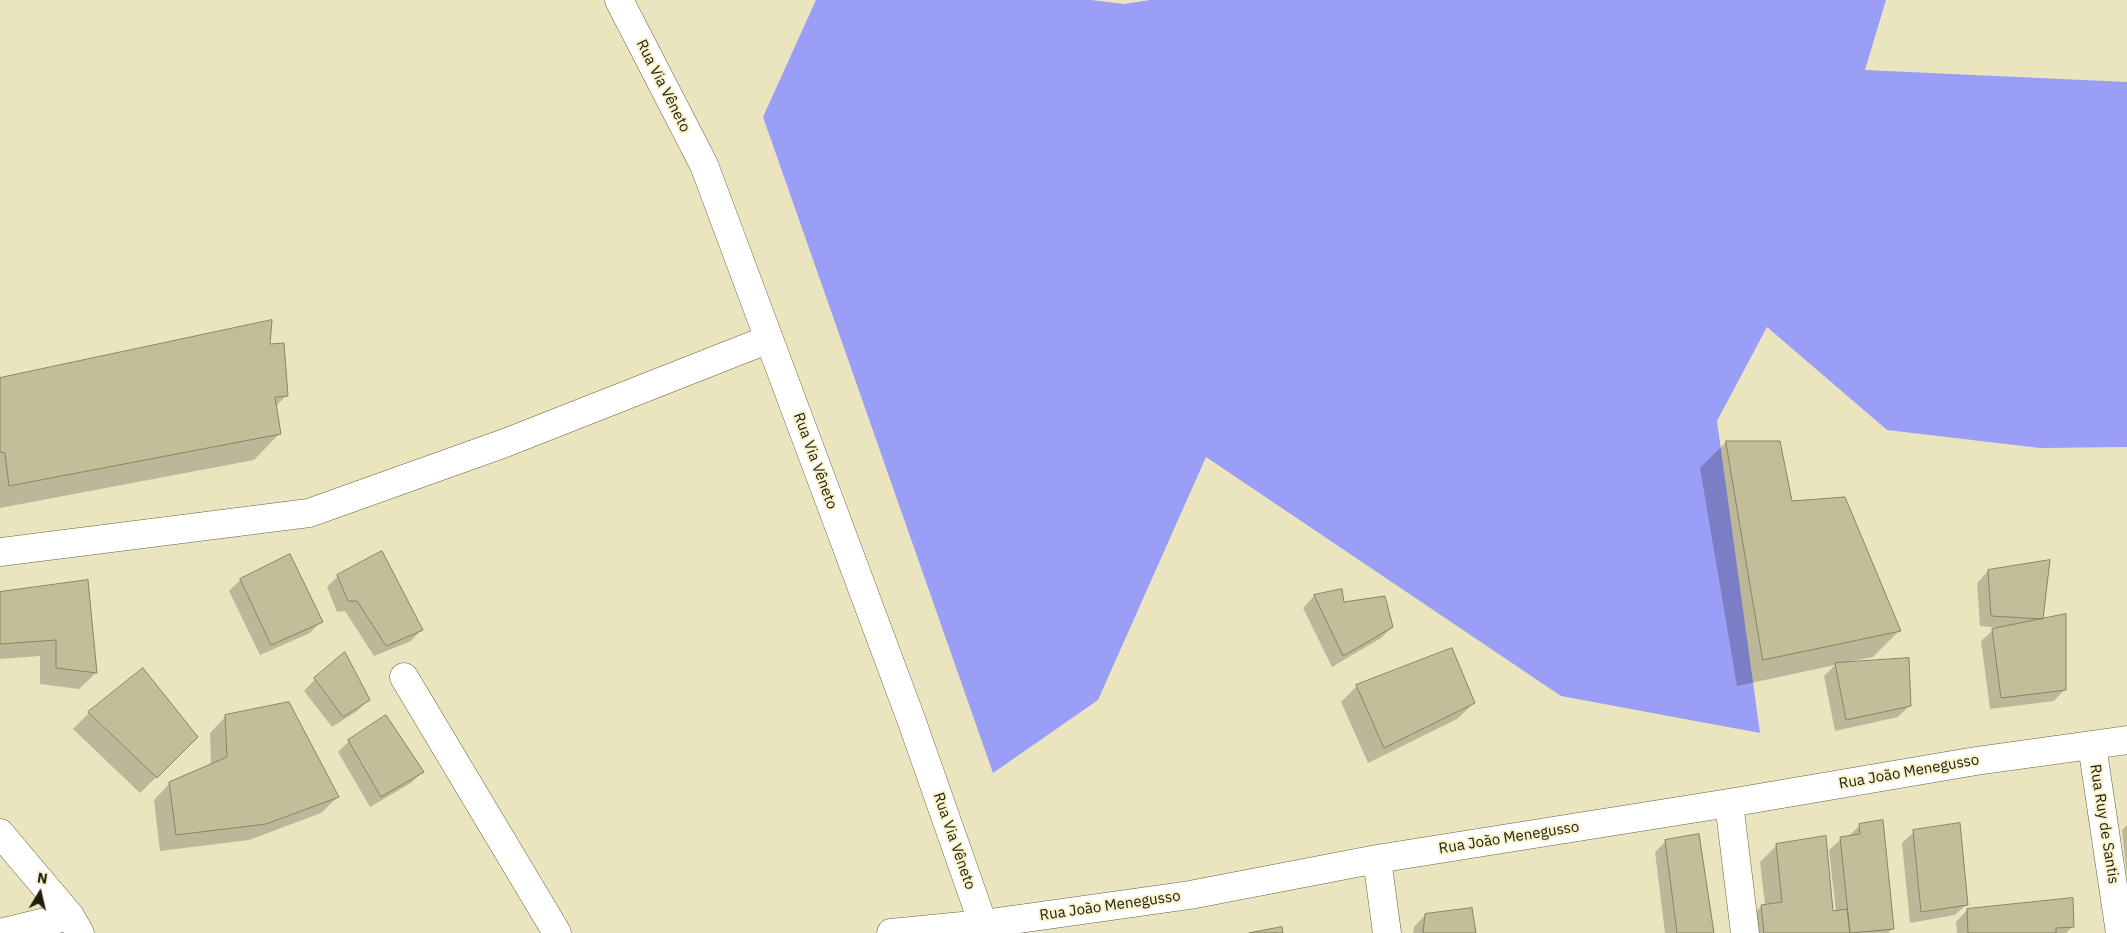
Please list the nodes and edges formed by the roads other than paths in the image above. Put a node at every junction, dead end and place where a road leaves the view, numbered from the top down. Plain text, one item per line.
1 (619, 0) edge
2 (769, 339) junction
3 (0, 552) edge
4 (404, 677) dead end
5 (2127, 740) edge
6 (2092, 744) junction
7 (1729, 803) junction
8 (0, 833) edge
9 (1377, 859) junction
10 (75, 924) edge
11 (984, 928) edge
12 (0, 933) edge
13 (557, 933) edge
14 (891, 933) edge
15 (1387, 933) edge
16 (1745, 933) edge
17 (2120, 933) edge

1 - 2 street, Rua Via Vêneto
2 - 3 street
2 - 11 street, Rua Via Vêneto
4 - 13 street
5 - 6 street, Rua João Menegusso
6 - 7 street, Rua João Menegusso
6 - 17 street, Rua Ruy de Santis
7 - 9 street, Rua João Menegusso
7 - 16 street
8 - 10 street
9 - 11 street, Rua João Menegusso
9 - 15 street
10 - 12 street
11 - 14 street, Rua João Menegusso

